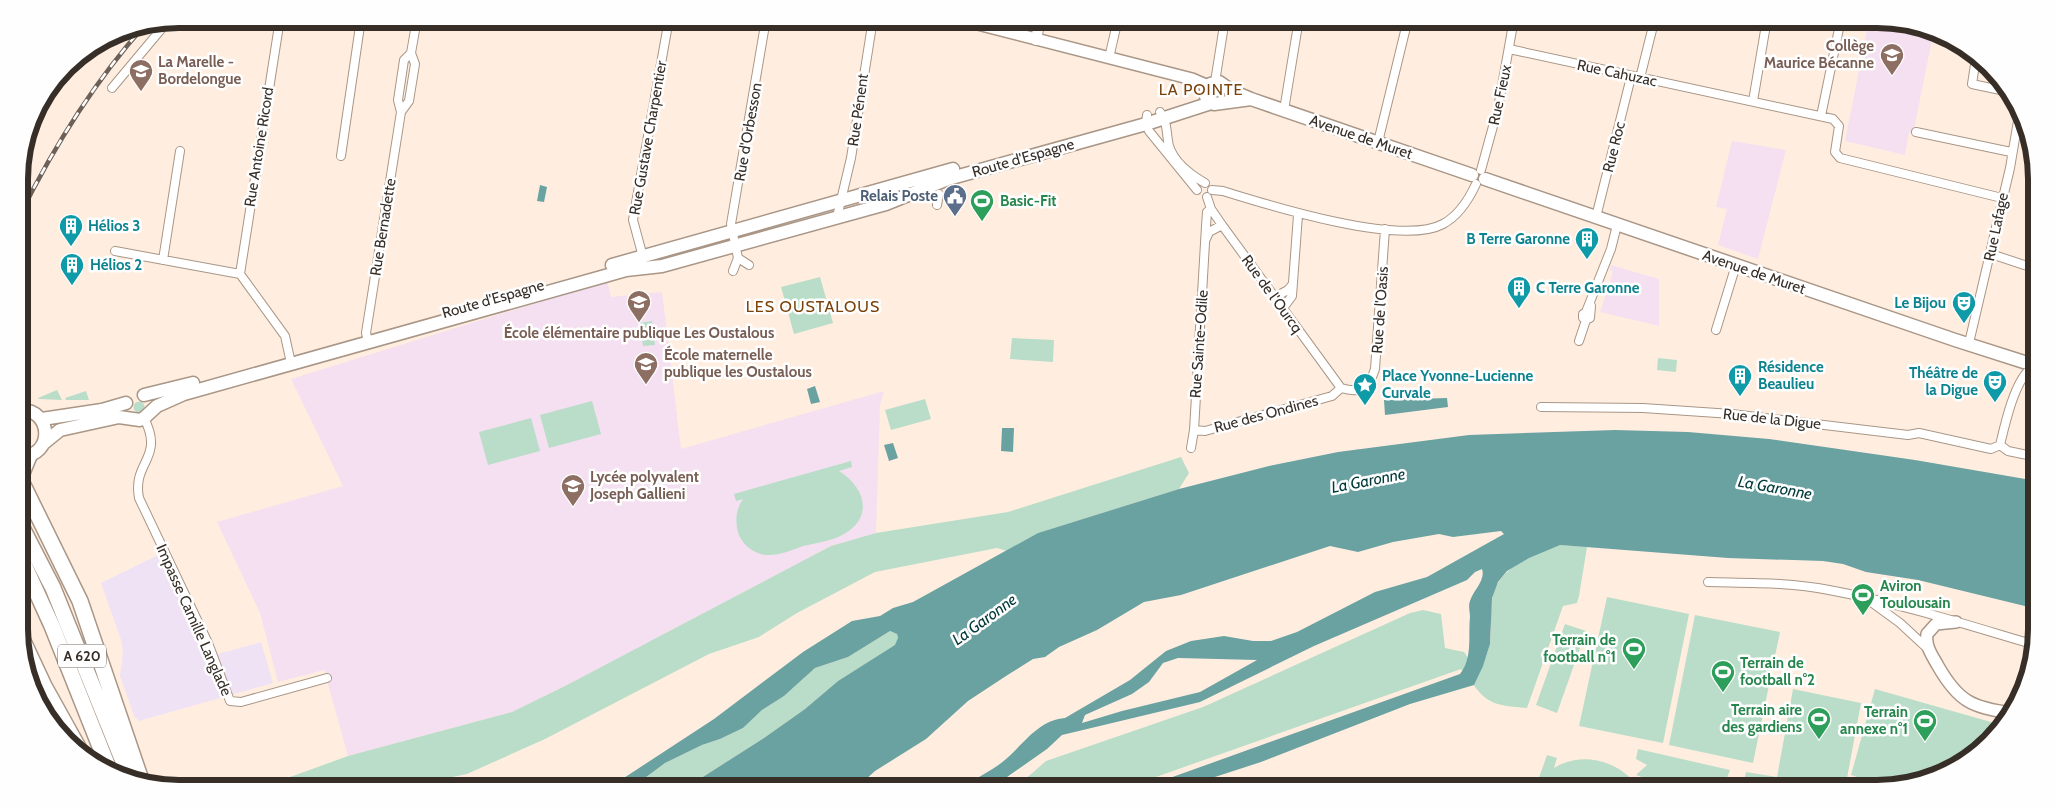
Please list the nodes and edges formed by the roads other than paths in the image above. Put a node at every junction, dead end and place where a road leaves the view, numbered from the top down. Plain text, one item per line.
1 (279, 28) edge
2 (361, 28) edge
3 (415, 28) edge
4 (667, 28) edge
5 (764, 28) edge
6 (872, 28) edge
7 (991, 28) edge
8 (1038, 28) edge
9 (1116, 28) edge
10 (1224, 28) edge
11 (1298, 28) edge
12 (1406, 28) edge
13 (1513, 28) edge
14 (1652, 28) edge
15 (1765, 28) edge
16 (1838, 28) edge
17 (162, 29) edge
18 (1036, 40) junction
19 (1509, 50) junction
20 (411, 53) junction
21 (1109, 58) junction
22 (1975, 64) edge
23 (1631, 77) junction
24 (1640, 78) junction
25 (112, 88) dead end
26 (2000, 90) edge
27 (1215, 92) junction
28 (1753, 101) junction
29 (1284, 110) junction
30 (402, 112) junction
31 (1163, 115) junction
32 (1820, 116) junction
33 (1146, 120) junction
34 (2017, 121) edge
35 (1916, 132) dead end
36 (1378, 142) junction
37 (180, 151) dead end
38 (2011, 152) junction
39 (341, 156) dead end
40 (1479, 177) junction
41 (1205, 183) junction
42 (1197, 190) junction
43 (1212, 190) junction
44 (939, 194) dead end
45 (1207, 197) junction
46 (2002, 198) junction
47 (841, 201) junction
48 (937, 205) dead end
49 (1211, 209) junction
50 (1298, 215) junction
51 (1596, 217) junction
52 (837, 218) junction
53 (1222, 225) junction
54 (1616, 229) junction
55 (1385, 230) junction
56 (1206, 239) junction
57 (735, 246) junction
58 (115, 251) dead end
59 (1991, 254) junction
60 (643, 257) junction
61 (163, 260) junction
62 (749, 266) dead end
63 (1736, 266) junction
64 (2028, 266) edge
65 (733, 271) dead end
66 (240, 274) junction
67 (1292, 285) junction
68 (1276, 297) junction
69 (1283, 308) junction
70 (1716, 330) dead end
71 (367, 337) junction
72 (1580, 341) dead end
73 (1969, 343) junction
74 (290, 359) junction
75 (2028, 365) edge
76 (2028, 371) edge
77 (1365, 387) joint
78 (1341, 388) junction
79 (144, 395) junction
80 (126, 403) junction
81 (1541, 407) dead end
82 (28, 411) edge
83 (147, 415) junction
84 (130, 418) junction
85 (42, 419) junction
86 (1194, 430) junction
87 (44, 443) junction
88 (2000, 445) junction
89 (1191, 448) dead end
90 (28, 455) edge
91 (2028, 455) edge
92 (28, 495) edge
93 (28, 540) edge
94 (28, 573) edge
95 (1708, 582) dead end
96 (1867, 599) junction
97 (1956, 622) junction
98 (2027, 643) edge
99 (1928, 649) junction
100 (30, 656) edge
101 (326, 678) dead end
102 (2004, 712) edge
103 (71, 735) edge
104 (106, 762) edge
105 (127, 772) edge
106 (139, 775) edge

1 - 66 street, Rue Antoine Ricord
2 - 39 street
3 - 20 street, Rue Bernadette
4 - 60 street, Rue Gustave Charpentier
5 - 57 street, Rue d'Orbesson
6 - 47 street, Rue Pénent
7 - 18 main road
8 - 18 street
9 - 21 street
10 - 27 street
11 - 29 street
12 - 36 street
13 - 19 street, Rue Fieux
14 - 24 street
15 - 28 street
16 - 32 street
17 - 25 street
18 - 21 main road
19 - 23 street, Rue Cahuzac
19 - 40 street, Rue Fieux
20 - 30 street, Rue Bernadette
20 - 30 street, Rue Bernadette
21 - 27 main road
22 - 26 street
23 - 24 street, Rue Cahuzac
23 - 51 street, Rue Roc
24 - 28 street, Rue Cahuzac
27 - 29 main road, Avenue de Muret
27 - 31 main road, Route d'Espagne
28 - 32 street, Rue Cahuzac
29 - 36 main road, Avenue de Muret
30 - 71 street, Rue Bernadette
31 - 33 main road, Route d'Espagne
31 - 41 street
32 - 46 street
33 - 42 street
33 - 47 main road, Route d'Espagne
33 - 52 main road, Route d'Espagne
34 - 38 street, Rue Lafage
35 - 38 street
36 - 40 main road, Avenue de Muret
37 - 61 street
38 - 46 street, Rue Lafage
40 - 51 main road, Avenue de Muret
40 - 55 street, Rue Fieux
41 - 42 street
41 - 43 street
42 - 45 street
43 - 45 street
43 - 50 street, Rue Fieux
44 - 48 street
45 - 49 street, Rue de l'Ourcq
46 - 59 street, Rue Lafage
47 - 52 street
47 - 57 main road, Route d'Espagne
49 - 53 street, Rue de l'Ourcq
49 - 56 street, Rue Sainte-Odile
50 - 55 street, Rue Fieux
50 - 67 street
51 - 54 main road, Avenue de Muret
52 - 57 main road, Route d'Espagne
53 - 56 street
53 - 68 street, Rue de l'Ourcq
54 - 63 main road, Avenue de Muret
54 - 72 street
55 - 77 street, Rue de l'Oasis
56 - 86 street, Rue Sainte-Odile
57 - 60 main road, Route d'Espagne
57 - 62 street
57 - 65 street
57 - 71 main road, Route d'Espagne
58 - 61 street
59 - 64 street
59 - 73 street, Rue Lafage
60 - 71 main road, Route d'Espagne
61 - 66 street
63 - 70 street
63 - 73 main road, Avenue de Muret
66 - 74 street
67 - 68 street
67 - 69 street
68 - 69 street, Rue de l'Ourcq
69 - 78 street, Rue de l'Ourcq
71 - 74 main road, Route d'Espagne
73 - 75 main road, Avenue de Muret
74 - 79 main road, Route d'Espagne
74 - 83 main road, Route d'Espagne
76 - 88 street
77 - 78 street, Rue des Ondines
78 - 86 street, Rue des Ondines
79 - 80 main road
79 - 83 main road
80 - 84 main road
80 - 85 main road
81 - 88 street, Rue de la Digue
82 - 85 main road
83 - 84 main road
83 - 101 street, Impasse Camille Langlade
84 - 87 main road
85 - 87 main road
86 - 89 street, Rue Sainte-Odile
87 - 90 main road
88 - 91 street, Rue de la Digue
92 - 106 highway
93 - 105 highway, A 620
94 - 104 highway, A 620
95 - 96 street
96 - 97 street
96 - 99 street
97 - 98 street
97 - 99 main road
99 - 102 main road
100 - 103 highway

